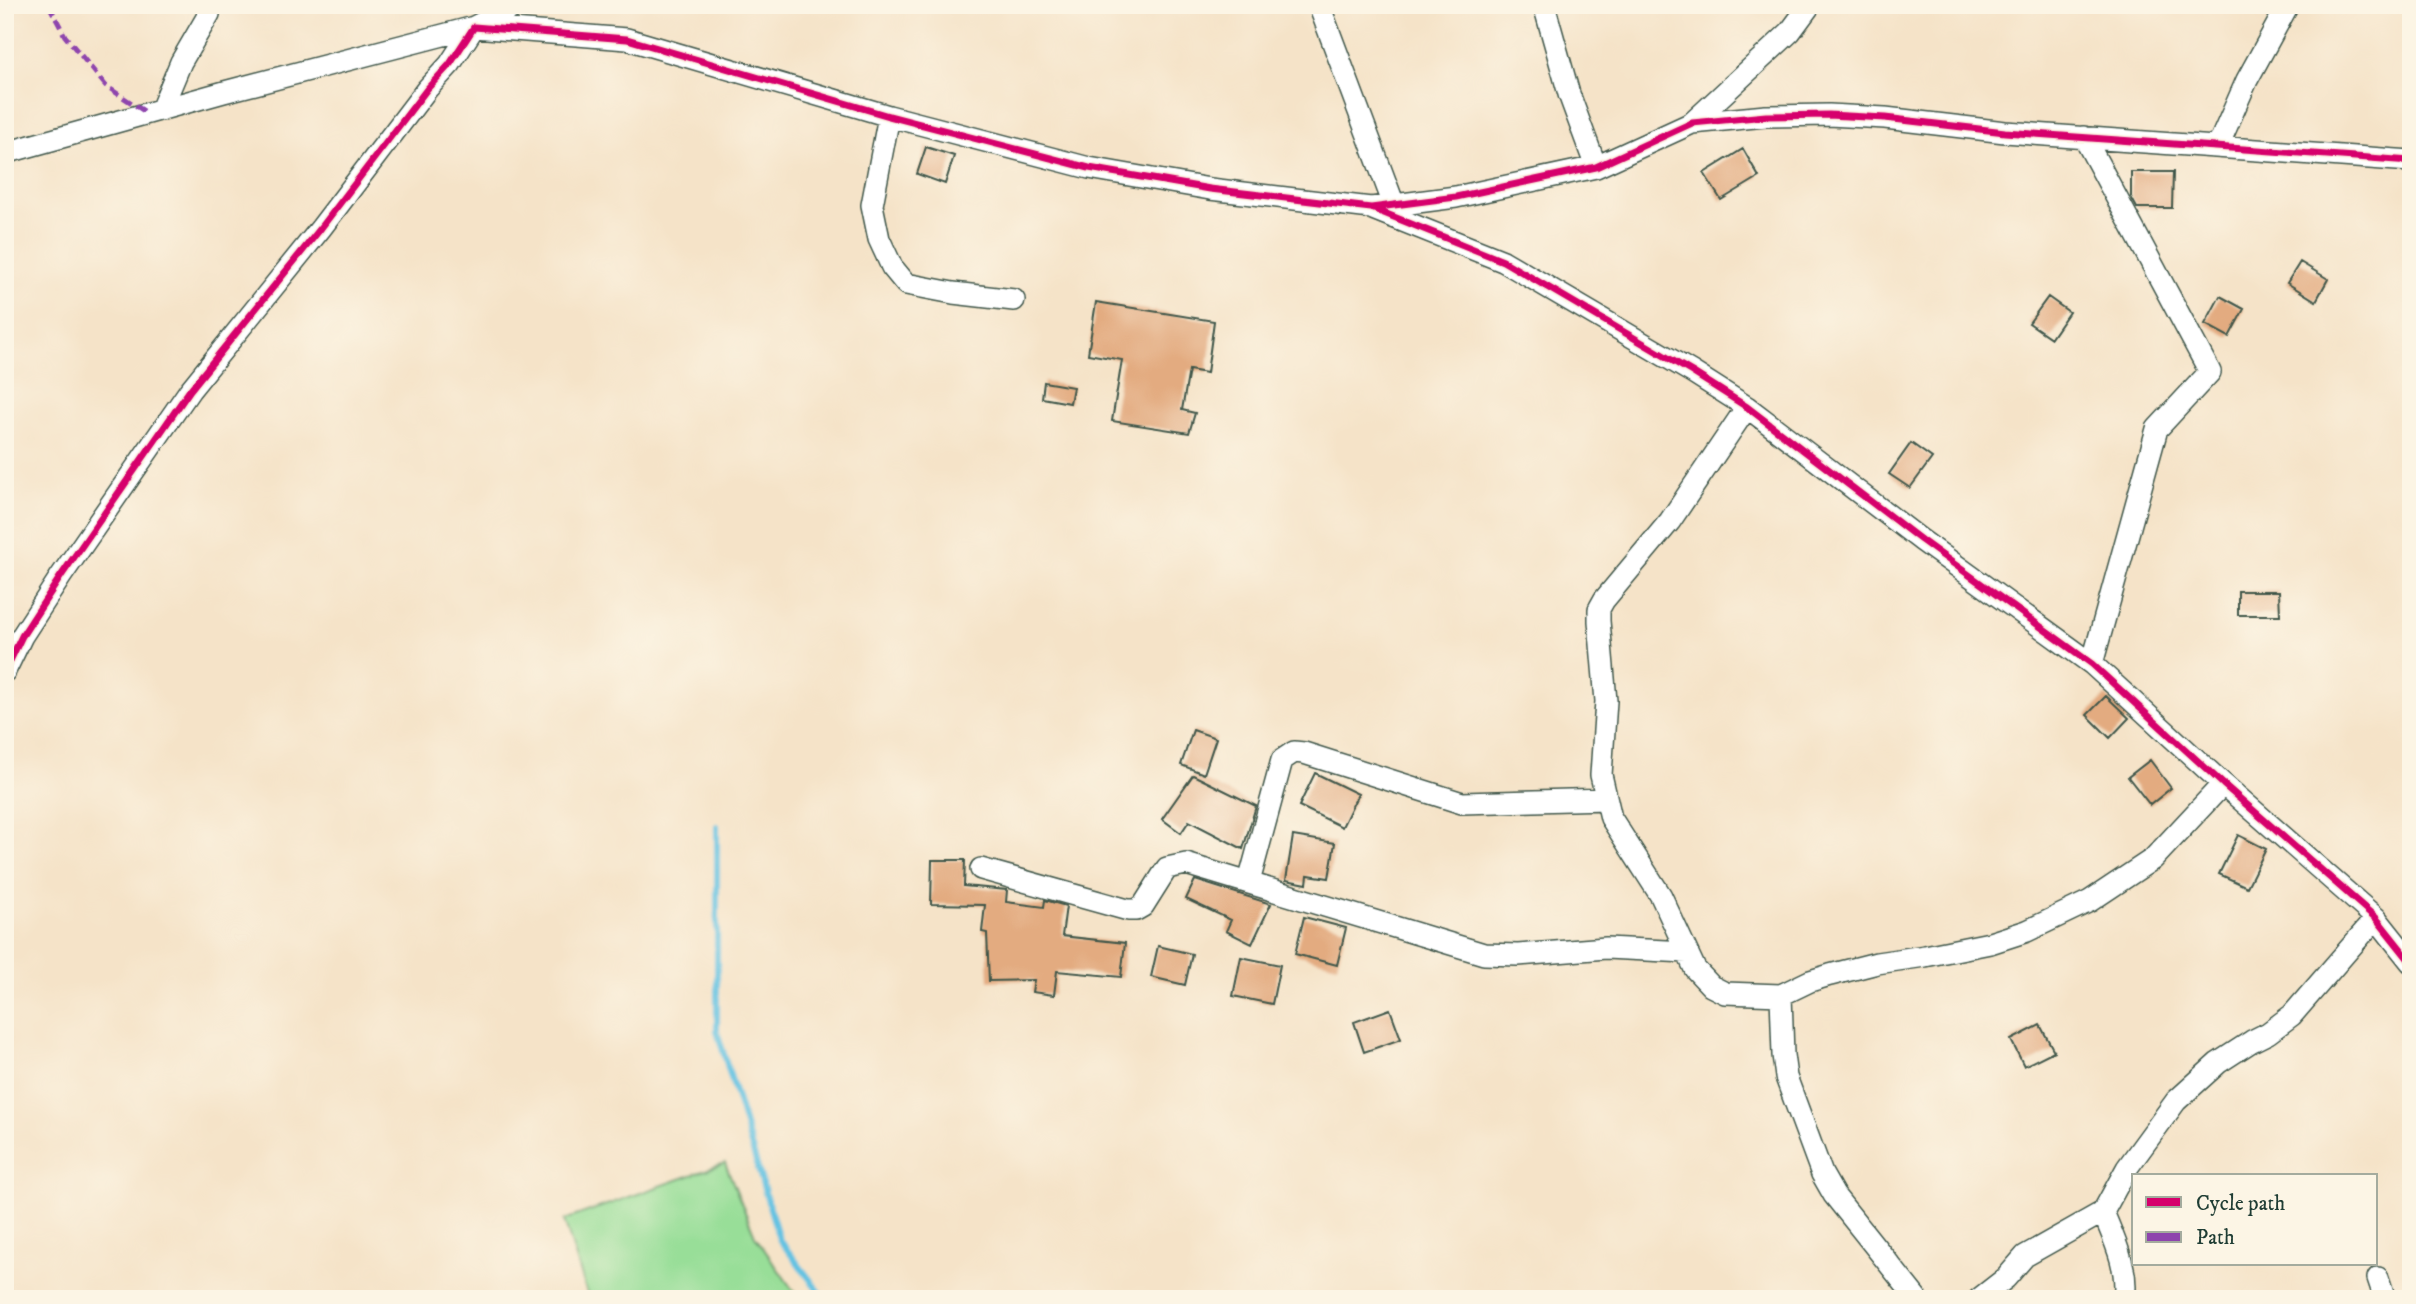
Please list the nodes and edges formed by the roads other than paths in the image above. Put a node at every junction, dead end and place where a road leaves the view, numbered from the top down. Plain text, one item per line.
1 (210, 5) edge
2 (518, 5) edge
3 (1319, 5) edge
4 (1544, 5) edge
5 (1810, 5) edge
6 (2288, 5) edge
7 (474, 27) junction
8 (161, 110) junction
9 (889, 116) junction
10 (1692, 123) junction
11 (2084, 137) junction
12 (2218, 146) junction
13 (5, 153) edge
14 (2411, 161) edge
15 (1596, 167) junction
16 (1394, 205) junction
17 (1371, 208) junction
18 (1014, 300) dead end
19 (1747, 407) junction
20 (2092, 664) junction
21 (5, 671) edge
22 (2223, 784) junction
23 (1606, 799) junction
24 (981, 869) dead end
25 (1250, 882) junction
26 (2376, 919) junction
27 (1687, 952) junction
28 (2411, 962) edge
29 (1781, 995) junction
30 (2103, 1212) junction
31 (2378, 1278) dead end
32 (1917, 1299) edge
33 (1979, 1299) edge
34 (2124, 1299) edge
35 (2385, 1299) edge

1 - 8 street
2 - 7 street
3 - 16 street
4 - 15 street
5 - 10 street
6 - 12 street
7 - 8 street
7 - 9 street
7 - 21 street
8 - 13 street
9 - 17 street
9 - 18 street
10 - 11 street
10 - 15 street
11 - 12 street
11 - 20 street
12 - 14 street
15 - 16 street
16 - 17 street
17 - 19 street
19 - 20 street
19 - 23 street
20 - 22 street
22 - 26 street
22 - 29 street
23 - 25 street
23 - 27 street
24 - 25 street
25 - 27 street
26 - 28 street
26 - 30 street
27 - 29 street
29 - 32 street
30 - 33 street
30 - 34 street
31 - 35 street

